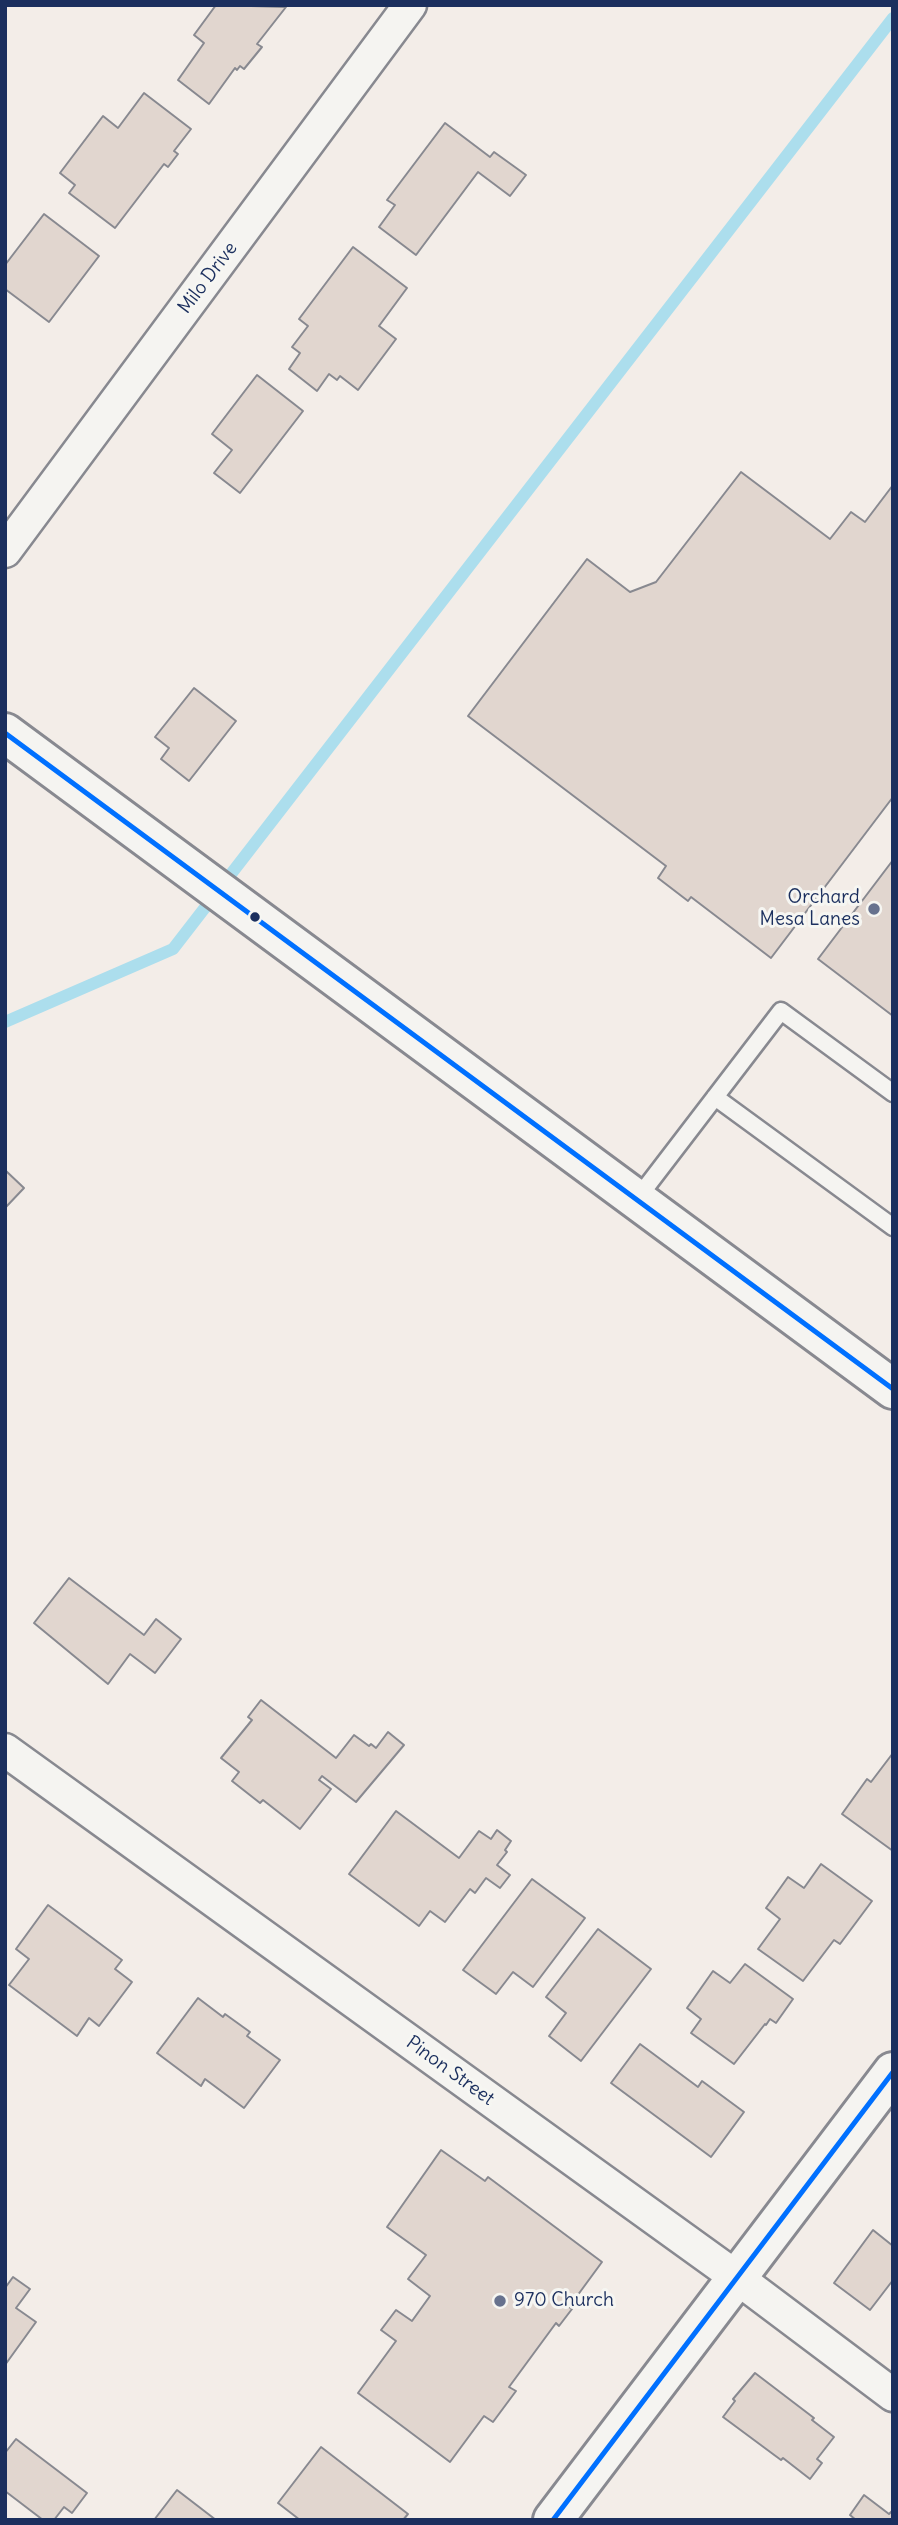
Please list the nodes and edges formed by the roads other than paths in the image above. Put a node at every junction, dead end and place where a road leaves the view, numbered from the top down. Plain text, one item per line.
1 (411, 5) edge
2 (5, 551) edge
3 (5, 733) edge
4 (893, 1093) edge
5 (715, 1097) junction
6 (637, 1199) junction
7 (893, 1227) edge
8 (893, 1389) edge
9 (5, 1750) edge
10 (893, 2072) edge
11 (736, 2277) junction
12 (893, 2395) edge
13 (553, 2520) edge

1 - 2 street, Milo Drive
3 - 6 street
4 - 5 lane
5 - 6 lane
5 - 7 lane
6 - 8 street
9 - 11 street, Pinon Street
10 - 11 street
11 - 12 street, Pinon Street
11 - 13 street

